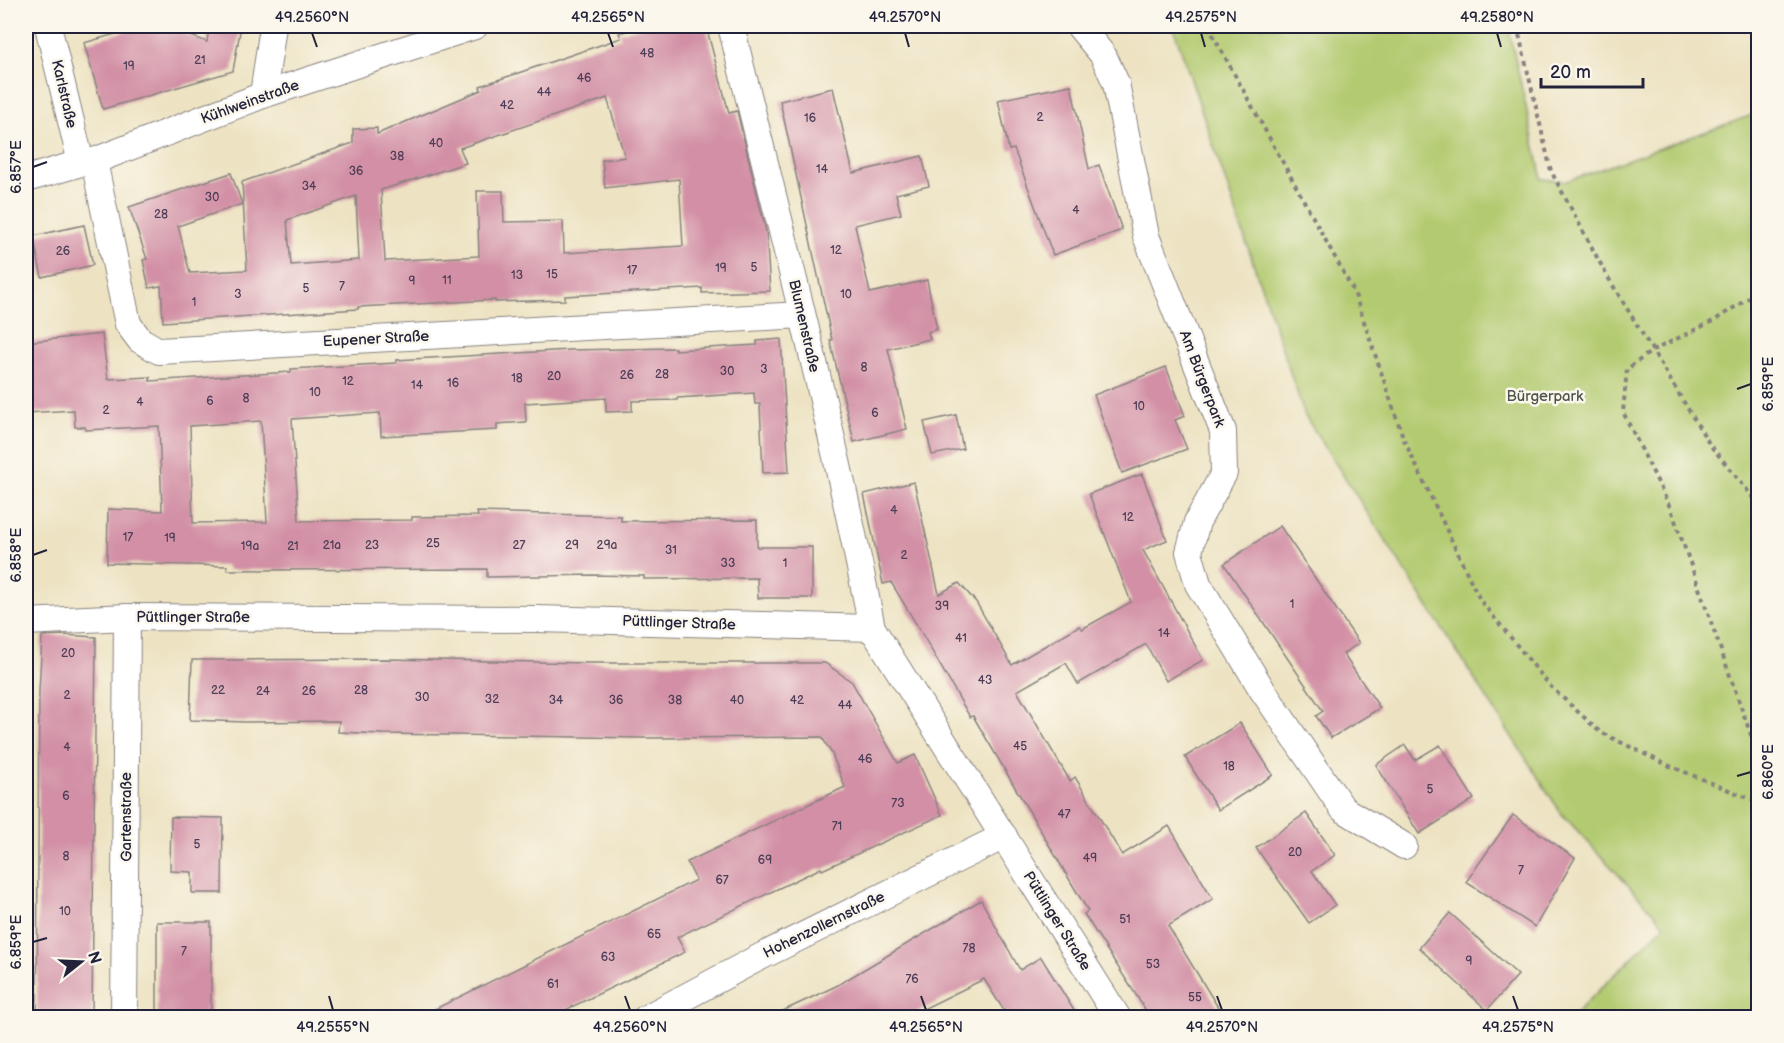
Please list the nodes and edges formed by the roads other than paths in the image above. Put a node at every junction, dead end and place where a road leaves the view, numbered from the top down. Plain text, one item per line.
1 (48, 26) edge
2 (273, 26) edge
3 (474, 26) edge
4 (731, 26) edge
5 (1079, 26) edge
6 (263, 95) junction
7 (88, 162) junction
8 (26, 179) edge
9 (802, 315) junction
10 (128, 617) junction
11 (26, 622) edge
12 (872, 628) junction
13 (1004, 836) junction
14 (1404, 846) dead end
15 (124, 1017) edge
16 (646, 1017) edge
17 (1118, 1017) edge

1 - 7 street, Karlstraße
2 - 6 street
3 - 6 street, Kühlweinstraße
4 - 9 street, Blumenstraße
5 - 14 street, Am Bürgerpark
6 - 7 street, Kühlweinstraße
7 - 8 street, Kühlweinstraße
7 - 9 street, Eupener Straße
9 - 12 street, Blumenstraße
10 - 11 street, Püttlinger Straße
10 - 12 street, Püttlinger Straße
10 - 15 street, Gartenstraße
12 - 13 street, Püttlinger Straße
13 - 16 street, Hohenzollernstraße
13 - 17 street, Püttlinger Straße

